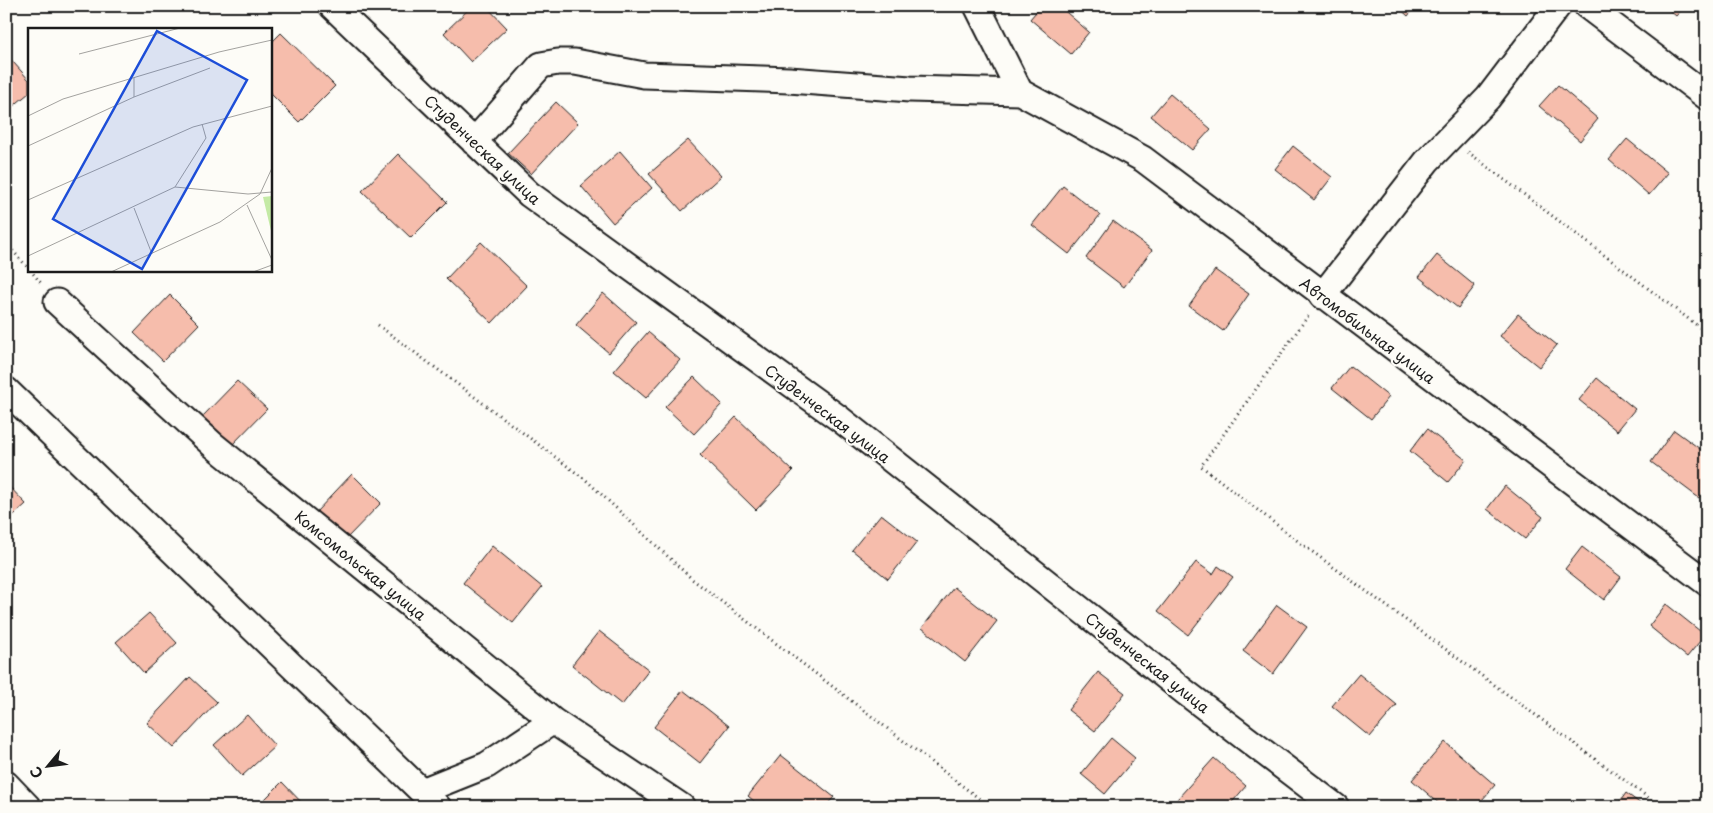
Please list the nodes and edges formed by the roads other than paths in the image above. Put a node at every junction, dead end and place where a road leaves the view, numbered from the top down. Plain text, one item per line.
1 (332, 6) edge
2 (976, 6) edge
3 (1558, 6) edge
4 (1587, 6) edge
5 (1020, 92) junction
6 (1707, 97) edge
7 (474, 142) junction
8 (1322, 296) junction
9 (57, 302) dead end
10 (6, 390) edge
11 (1707, 583) edge
12 (553, 721) junction
13 (6, 784) edge
14 (430, 799) edge
15 (28, 807) edge
16 (682, 807) edge
17 (1336, 807) edge

1 - 7 street, Студенческая улица
2 - 5 street
3 - 8 street
4 - 6 street
5 - 7 street
5 - 8 street, Автомобильная улица
7 - 17 street, Студенческая улица
8 - 11 street, Автомобильная улица
9 - 12 street, Комсомольская улица
10 - 14 street
12 - 14 street
12 - 16 street, Комсомольская улица
13 - 15 street

